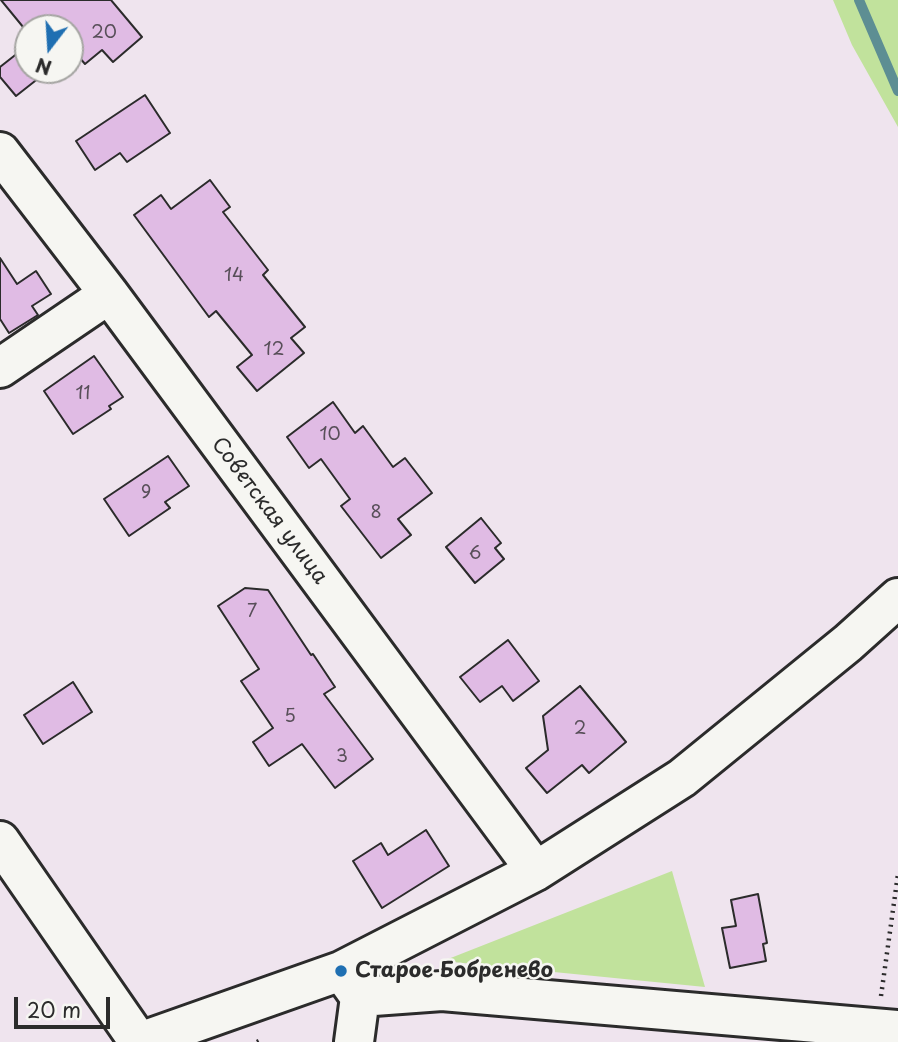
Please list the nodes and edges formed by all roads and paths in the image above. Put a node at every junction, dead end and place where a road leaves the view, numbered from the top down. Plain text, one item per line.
1 (0, 152) edge
2 (109, 294) junction
3 (0, 368) edge
4 (898, 598) edge
5 (0, 841) edge
6 (536, 871) junction
7 (898, 874) edge
8 (351, 984) junction
9 (887, 1029) edge
10 (139, 1042) edge
11 (354, 1042) edge

1 - 2 street, Советская улица
2 - 3 street
2 - 6 street, Советская улица
4 - 6 street
5 - 10 street
6 - 8 street
7 - 9 path
8 - 9 street
8 - 10 street
8 - 11 street

